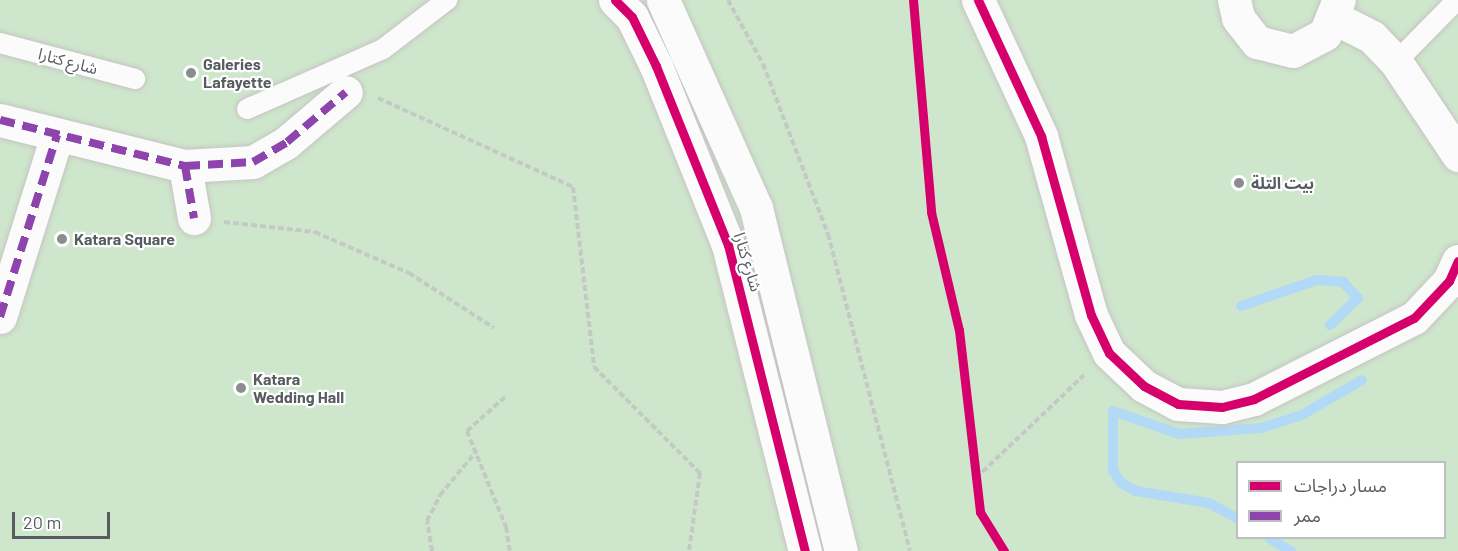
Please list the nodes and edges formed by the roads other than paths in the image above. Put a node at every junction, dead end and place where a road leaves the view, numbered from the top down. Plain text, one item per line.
1 (447, 0) edge
2 (615, 0) edge
3 (663, 0) edge
4 (978, 0) edge
5 (1234, 0) edge
6 (1456, 0) edge
7 (1337, 9) edge
8 (0, 43) edge
9 (1396, 62) junction
10 (135, 79) dead end
11 (346, 92) road end
12 (247, 109) dead end
13 (0, 120) edge
14 (57, 135) junction
15 (1458, 155) edge
16 (185, 166) junction
17 (194, 218) road end
18 (1458, 261) edge
19 (0, 317) edge
20 (805, 551) edge
21 (841, 551) edge

1 - 12 lane
2 - 20 street, شارع كتارا
3 - 21 street, شارع كتارا
4 - 18 street
5 - 7 street
6 - 9 lane
7 - 9 street
8 - 10 lane, شارع كتارا
9 - 15 street
11 - 16 street
13 - 14 street
14 - 16 street
14 - 19 street
16 - 17 street

